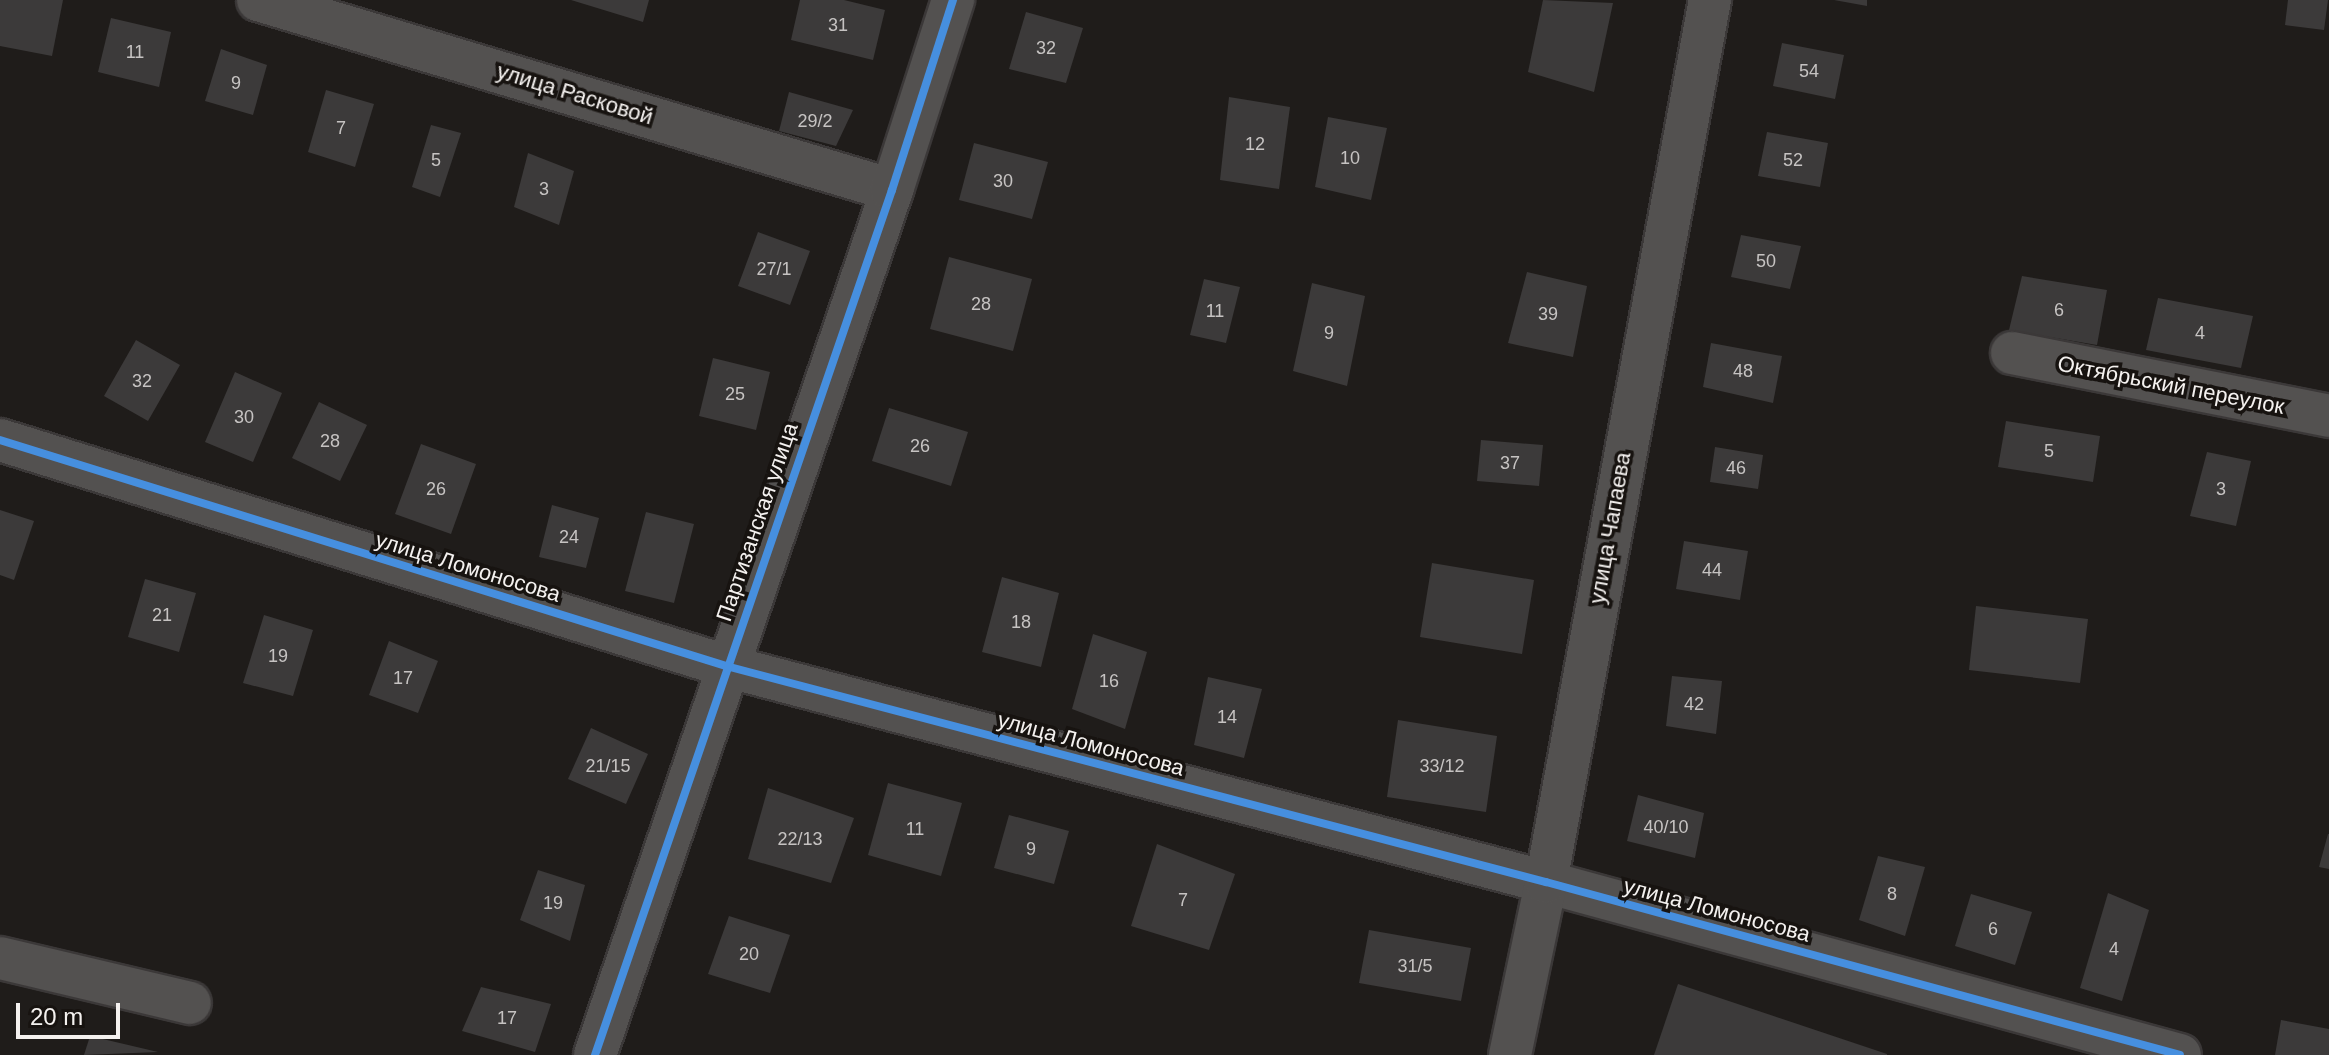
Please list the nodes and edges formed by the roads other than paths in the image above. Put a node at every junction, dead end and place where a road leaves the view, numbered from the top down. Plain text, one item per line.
1 (258, 0) edge
2 (953, 0) edge
3 (1710, 0) edge
4 (892, 190) junction
5 (2012, 353) dead end
6 (2329, 416) edge
7 (0, 440) edge
8 (726, 666) junction
9 (1546, 882) junction
10 (0, 958) edge
11 (190, 1003) dead end
12 (595, 1055) edge
13 (1510, 1055) edge
14 (2180, 1055) edge

1 - 4 street, улица Расковой
2 - 4 street, Партизанская улица
3 - 9 street, улица Чапаева
4 - 8 street, Партизанская улица
5 - 6 street, Октябрьский переулок
7 - 8 street, улица Ломоносова
8 - 9 street, улица Ломоносова
8 - 12 street, Партизанская улица
9 - 13 street, улица Чапаева
9 - 14 street, улица Ломоносова
10 - 11 street

